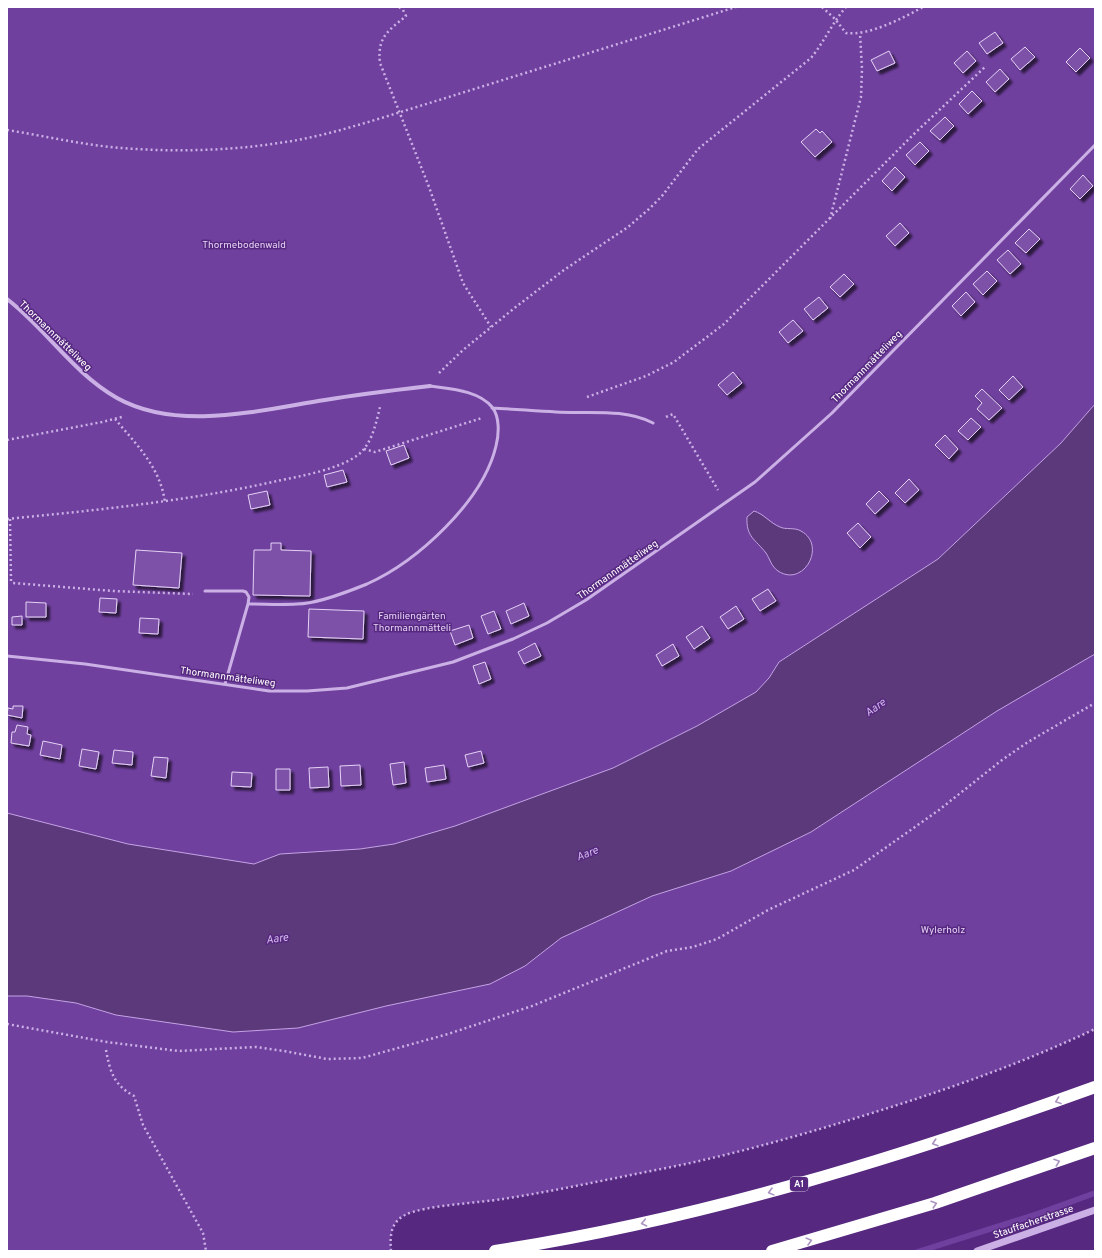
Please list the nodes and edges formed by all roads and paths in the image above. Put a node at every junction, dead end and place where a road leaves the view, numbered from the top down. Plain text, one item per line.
1 (399, 7) edge
2 (736, 7) edge
3 (822, 7) edge
4 (846, 7) edge
5 (923, 7) edge
6 (835, 19) junction
7 (860, 33) junction
8 (986, 66) dead end
9 (400, 112) junction
10 (7, 130) edge
11 (1095, 145) edge
12 (830, 220) junction
13 (7, 299) edge
14 (491, 327) junction
15 (430, 386) junction
16 (379, 392) junction
17 (132, 405) junction
18 (492, 408) junction
19 (557, 412) junction
20 (495, 414) junction
21 (115, 419) junction
22 (653, 423) joint
23 (7, 440) edge
24 (364, 449) junction
25 (165, 503) junction
26 (725, 503) junction
27 (9, 519) edge
28 (205, 591) joint
29 (248, 604) junction
30 (7, 656) edge
31 (225, 684) junction
32 (1095, 703) edge
33 (7, 1024) edge
34 (1095, 1029) edge
35 (106, 1050) dead end
36 (1095, 1087) edge
37 (1095, 1148) edge
38 (1095, 1210) edge
39 (206, 1251) edge
40 (391, 1251) edge
41 (495, 1251) edge
42 (772, 1251) edge
43 (977, 1251) edge

1 - 9 path
2 - 9 path
3 - 6 path
4 - 6 path
5 - 7 path
6 - 7 path
6 - 14 path
7 - 12 path
8 - 12 path
9 - 10 path
9 - 14 path
11 - 26 lane, Thormannmätteliweg
12 - 19 path
13 - 17 street, Thormannmätteliweg
14 - 15 path
15 - 16 street, Thormannmätteliweg
15 - 18 lane, Thormannmätteliweg
16 - 17 street, Thormannmätteliweg
16 - 24 path
17 - 21 path
18 - 19 lane
18 - 20 lane, Thormannmätteliweg
19 - 22 lane
20 - 24 path
20 - 29 lane, Thormannmätteliweg
21 - 23 path
21 - 25 path
22 - 26 path
24 - 25 path
25 - 27 path
26 - 31 lane, Thormannmätteliweg
27 - 28 path
28 - 29 lane
29 - 31 lane
30 - 31 lane, Thormannmätteliweg
32 - 33 path
34 - 40 path
35 - 39 path
36 -> 41 highway, A1
42 -> 37 highway
38 - 43 street, Stauffacherstrasse

